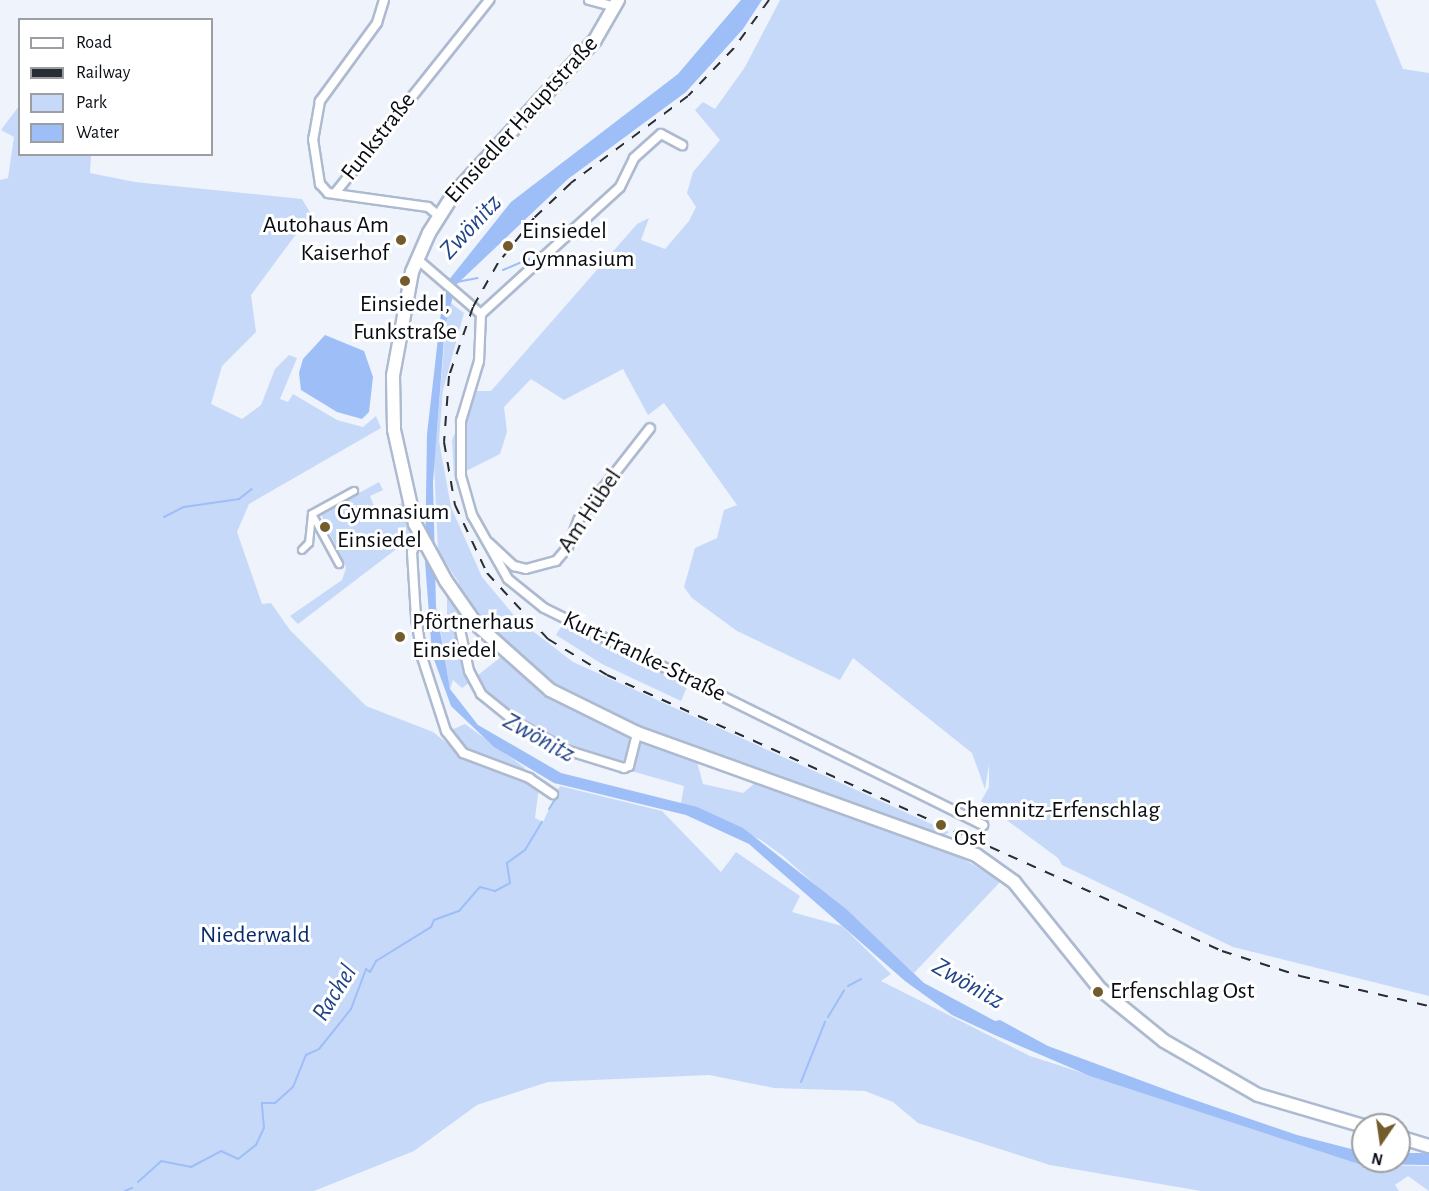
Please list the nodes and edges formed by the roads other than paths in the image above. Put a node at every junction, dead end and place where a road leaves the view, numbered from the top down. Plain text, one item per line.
1 (384, 0) edge
2 (489, 0) edge
3 (590, 0) edge
4 (616, 3) edge
5 (682, 145) dead end
6 (336, 192) junction
7 (438, 215) junction
8 (417, 259) junction
9 (481, 314) junction
10 (650, 428) dead end
11 (354, 490) dead end
12 (312, 514) junction
13 (419, 534) junction
14 (488, 542) junction
15 (302, 550) dead end
16 (339, 564) dead end
17 (441, 621) dead end
18 (476, 624) junction
19 (459, 625) junction
20 (637, 733) junction
21 (553, 794) dead end
22 (983, 825) dead end
23 (1351, 1122) edge
24 (1411, 1141) edge
25 (1429, 1146) edge

1 - 6 street
2 - 6 street, Funkstraße
3 - 4 street
4 - 7 main road, Einsiedler Hauptstraße
5 - 9 street
6 - 7 street, Funkstraße
7 - 8 main road, Einsiedler Hauptstraße
8 - 9 street
8 - 13 main road, Einsiedler Hauptstraße
9 - 14 street, Kurt-Franke-Straße
10 - 14 street, Am Hübel
11 - 12 street
12 - 15 street
12 - 16 street
13 - 18 main road, Einsiedler Hauptstraße
13 - 21 street
14 - 22 street, Kurt-Franke-Straße
17 - 19 street
18 - 19 street
18 - 20 main road, Einsiedler Hauptstraße
19 - 20 street
20 - 23 main road, Einsiedler Hauptstraße
24 - 25 main road

